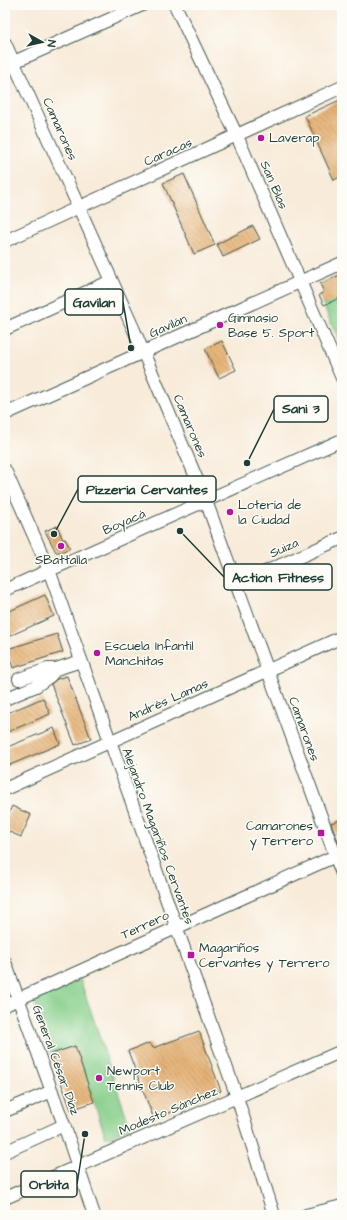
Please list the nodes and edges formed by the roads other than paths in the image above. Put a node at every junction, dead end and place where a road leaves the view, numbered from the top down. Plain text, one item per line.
1 (142, 5) edge
2 (175, 5) edge
3 (5, 43) edge
4 (9, 63) edge
5 (342, 87) edge
6 (237, 136) junction
7 (79, 207) junction
8 (5, 241) edge
9 (342, 263) edge
10 (111, 281) junction
11 (300, 282) junction
12 (5, 329) edge
13 (143, 352) junction
14 (342, 378) edge
15 (5, 414) edge
16 (342, 440) edge
17 (5, 470) edge
18 (206, 501) junction
19 (342, 538) edge
20 (49, 570) junction
21 (238, 584) junction
22 (5, 590) edge
23 (342, 637) edge
24 (81, 661) junction
25 (56, 669) junction
26 (268, 671) junction
27 (19, 679) dead end
28 (5, 699) edge
29 (110, 741) junction
30 (5, 789) edge
31 (339, 855) edge
32 (342, 874) edge
33 (176, 927) junction
34 (5, 962) edge
35 (19, 999) junction
36 (5, 1005) edge
37 (342, 1051) edge
38 (52, 1091) junction
39 (237, 1097) junction
40 (5, 1111) edge
41 (64, 1125) junction
42 (5, 1152) edge
43 (78, 1165) junction
44 (5, 1198) edge
45 (342, 1206) edge
46 (94, 1215) edge
47 (274, 1215) edge
48 (306, 1215) edge

1 - 4 street
2 - 6 street, San Blas
3 - 4 street, Camarones
4 - 7 street, Camarones
5 - 6 street, Caracas
6 - 7 street, Caracas
6 - 11 street, San Blas
7 - 8 street, Caracas
7 - 10 street, Camarones
9 - 11 street, Gavilán
10 - 12 street
10 - 13 street, Camarones
11 - 13 street, Gavilán
11 - 14 street, San Blas
13 - 15 street, Gavilán
13 - 18 street, Camarones
16 - 18 street, Boyacá
17 - 20 street, Alejandro Magariños Cervantes
18 - 20 street, Boyacá
18 - 21 street, Camarones
19 - 21 street, Suiza
20 - 22 street, Boyacá
20 - 24 street, Alejandro Magariños Cervantes
21 - 26 street, Camarones
23 - 26 street, Andrés Lamas
24 - 25 street
24 - 29 street, Alejandro Magariños Cervantes
25 - 27 street
25 - 28 street
26 - 29 street, Andrés Lamas
26 - 31 street, Camarones
29 - 30 street, Andrés Lamas
29 - 33 street, Alejandro Magariños Cervantes
31 - 32 street, Camarones
31 - 33 street, Terrero
33 - 35 street, Terrero
33 - 39 street, Alejandro Magariños Cervantes
34 - 35 street, General César Díaz
35 - 36 street, Terrero
35 - 38 street, General César Díaz
37 - 39 street, Modesto Sánchez
38 - 40 street
38 - 41 street, General César Díaz
39 - 43 street, Modesto Sánchez
39 - 47 street, Alejandro Magariños Cervantes
41 - 42 street
41 - 43 street, General César Díaz
43 - 44 street, Modesto Sánchez
43 - 46 street, General César Díaz
45 - 48 street

